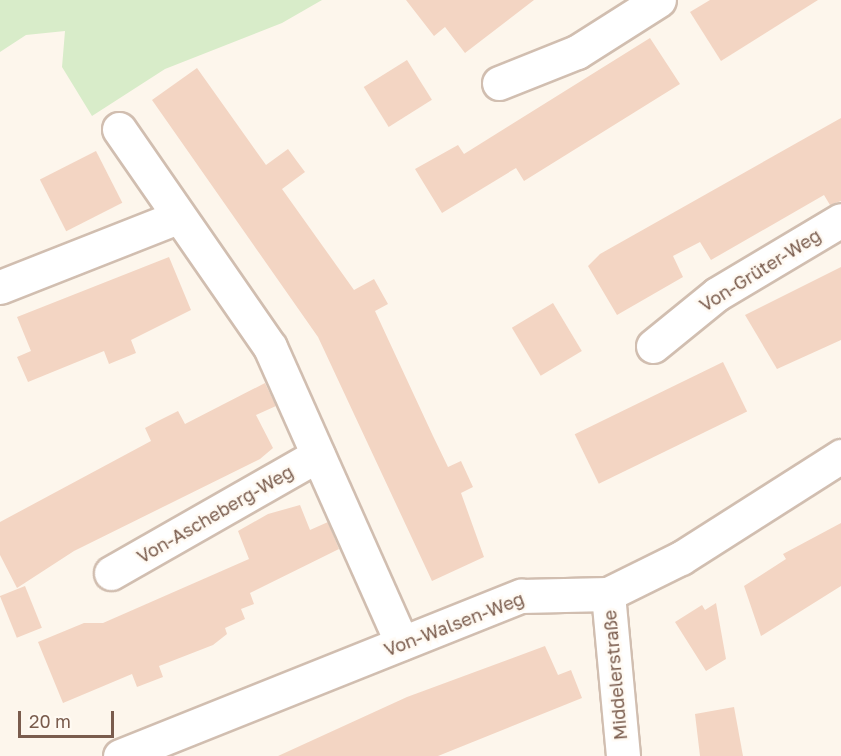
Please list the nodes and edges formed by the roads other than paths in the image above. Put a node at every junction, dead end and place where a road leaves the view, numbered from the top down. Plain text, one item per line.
1 (659, 0) edge
2 (499, 83) dead end
3 (119, 129) dead end
4 (178, 217) junction
5 (841, 220) edge
6 (0, 287) edge
7 (653, 346) dead end
8 (318, 455) junction
9 (841, 456) edge
10 (111, 573) dead end
11 (608, 594) junction
12 (402, 643) junction
13 (120, 756) edge
14 (623, 756) edge

1 - 2 street
3 - 4 street
4 - 6 street
4 - 8 street
5 - 7 street, Von-Grüter-Weg
8 - 10 street, Von-Ascheberg-Weg
8 - 12 street
9 - 11 street, Von-Walsen-Weg
11 - 12 street, Von-Walsen-Weg
11 - 14 street, Middelerstraße
12 - 13 street, Von-Walsen-Weg

